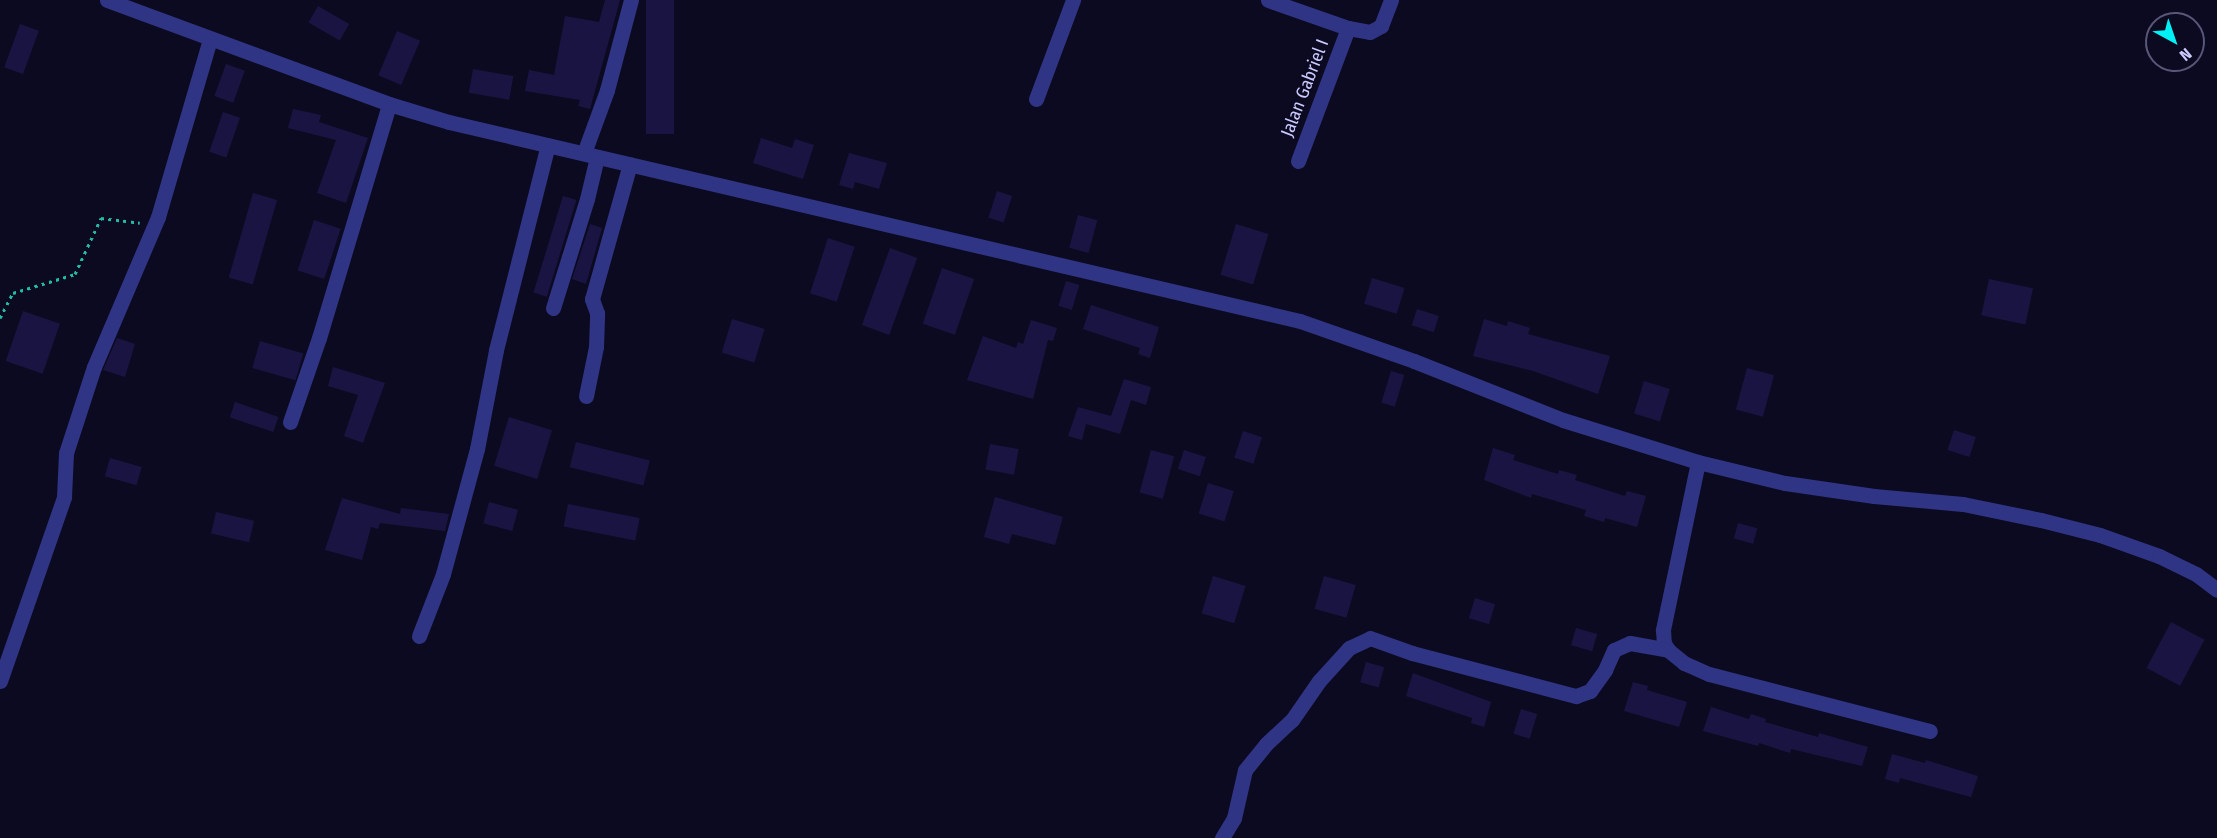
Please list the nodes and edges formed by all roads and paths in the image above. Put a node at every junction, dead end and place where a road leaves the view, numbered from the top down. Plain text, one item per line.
1 (107, 0) edge
2 (631, 0) edge
3 (1073, 0) edge
4 (1268, 0) edge
5 (1391, 0) edge
6 (1301, 5) edge
7 (1348, 28) junction
8 (210, 39) junction
9 (1036, 99) dead end
10 (389, 104) junction
11 (548, 145) junction
12 (591, 155) junction
13 (1298, 161) dead end
14 (630, 164) junction
15 (158, 217) junction
16 (553, 308) dead end
17 (0, 318) edge
18 (586, 396) dead end
19 (290, 422) dead end
20 (1698, 462) junction
21 (2217, 590) edge
22 (419, 636) dead end
23 (1668, 650) junction
24 (0, 681) edge
25 (1930, 730) dead end
26 (1222, 838) edge

1 - 8 street
2 - 12 street
3 - 9 street
4 - 6 street
5 - 7 street
6 - 7 street
7 - 13 street, Jalan Gabriel I
8 - 10 street
8 - 15 street
10 - 11 street
10 - 19 street
11 - 12 street
11 - 22 street
12 - 14 street
12 - 16 street
14 - 18 street
14 - 20 street
15 - 17 path
15 - 24 street
20 - 21 street
20 - 23 street
23 - 25 street
23 - 26 street

